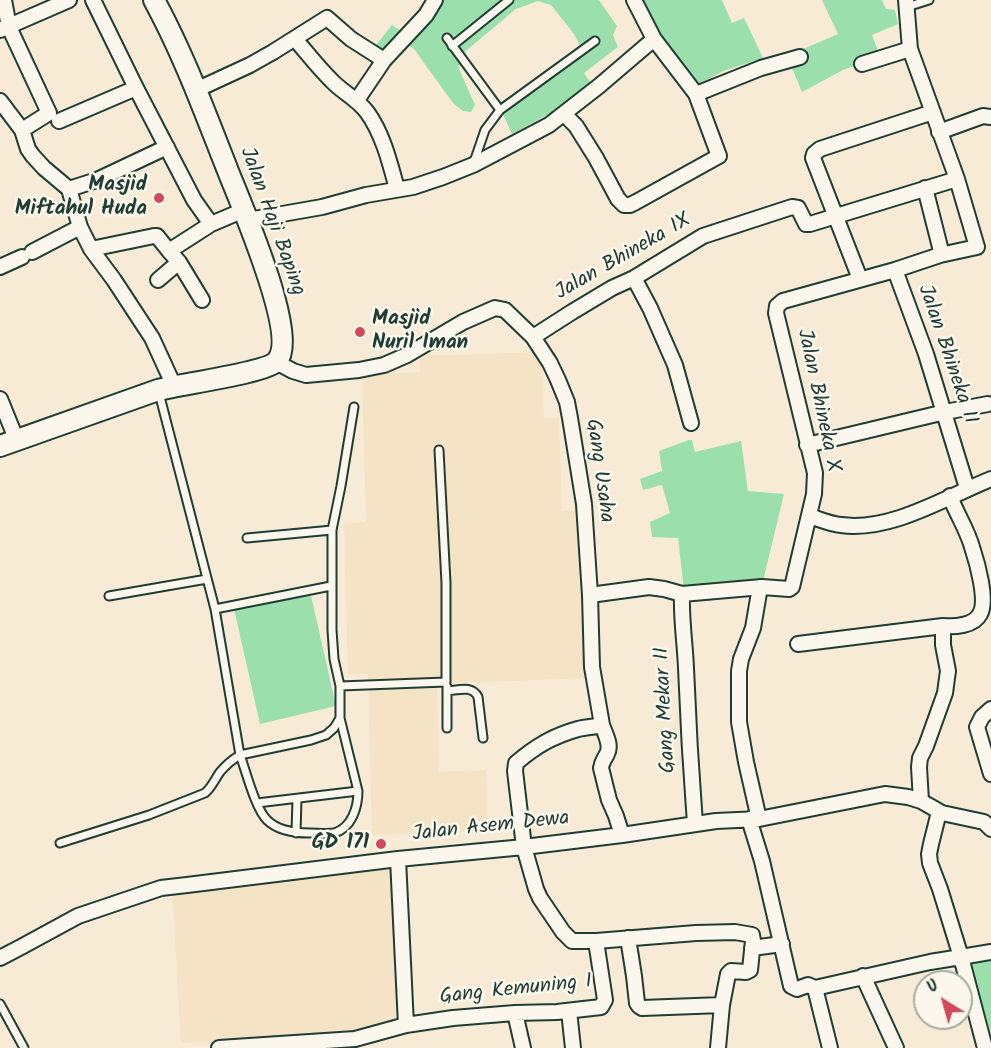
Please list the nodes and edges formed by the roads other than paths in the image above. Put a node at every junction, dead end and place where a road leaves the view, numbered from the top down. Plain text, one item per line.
1 (3, 0) edge
2 (93, 0) edge
3 (154, 0) edge
4 (435, 0) edge
5 (509, 0) edge
6 (634, 0) edge
7 (929, 0) edge
8 (63, 1) edge
9 (906, 4) edge
10 (5, 29) edge
11 (447, 38) dead end
12 (295, 39) junction
13 (654, 39) junction
14 (595, 41) dead end
15 (452, 45) junction
16 (910, 49) junction
17 (800, 57) dead end
18 (384, 60) junction
19 (862, 64) dead end
20 (136, 88) junction
21 (196, 90) junction
22 (696, 94) junction
23 (357, 100) junction
24 (0, 101) edge
25 (500, 110) junction
26 (933, 112) junction
27 (564, 114) junction
28 (54, 117) junction
29 (991, 117) edge
30 (22, 130) junction
31 (939, 132) junction
32 (168, 147) junction
33 (473, 165) junction
34 (957, 179) junction
35 (925, 188) junction
36 (69, 189) junction
37 (397, 189) junction
38 (246, 215) junction
39 (834, 216) junction
40 (211, 224) junction
41 (80, 227) junction
42 (91, 249) junction
43 (169, 250) junction
44 (940, 255) junction
45 (179, 262) junction
46 (0, 267) edge
47 (895, 270) junction
48 (634, 278) junction
49 (860, 279) junction
50 (158, 280) dead end
51 (202, 300) dead end
52 (533, 337) junction
53 (276, 362) junction
54 (166, 388) junction
55 (0, 399) edge
56 (988, 404) dead end
57 (354, 407) dead end
58 (945, 412) junction
59 (691, 423) dead end
60 (9, 444) edge
61 (807, 445) junction
62 (439, 450) dead end
63 (991, 479) edge
64 (967, 488) junction
65 (950, 496) junction
66 (809, 516) junction
67 (332, 530) junction
68 (247, 538) dead end
69 (207, 579) junction
70 (332, 586) junction
71 (760, 587) junction
72 (682, 594) junction
73 (590, 595) junction
74 (110, 596) dead end
75 (214, 609) junction
76 (943, 626) junction
77 (798, 644) dead end
78 (446, 682) junction
79 (340, 686) junction
80 (447, 691) junction
81 (991, 709) edge
82 (340, 718) junction
83 (602, 725) junction
84 (447, 728) dead end
85 (483, 738) dead end
86 (240, 754) junction
87 (991, 774) edge
88 (358, 791) junction
89 (297, 799) junction
90 (921, 801) junction
91 (257, 803) junction
92 (941, 813) junction
93 (754, 819) junction
94 (695, 824) junction
95 (991, 829) edge
96 (296, 833) junction
97 (622, 835) junction
98 (60, 843) dead end
99 (524, 847) junction
100 (399, 859) junction
101 (628, 938) junction
102 (596, 941) junction
103 (782, 944) junction
104 (752, 948) junction
105 (991, 952) edge
106 (961, 957) junction
107 (0, 958) edge
108 (863, 976) junction
109 (815, 988) junction
110 (0, 1004) edge
111 (722, 1005) junction
112 (569, 1011) junction
113 (515, 1013) junction
114 (406, 1025) junction
115 (356, 1044) edge
116 (24, 1048) edge
117 (219, 1048) edge
118 (523, 1048) edge
119 (573, 1048) edge
120 (718, 1048) edge
121 (830, 1048) edge
122 (896, 1048) edge
123 (985, 1048) edge

1 - 10 street
2 - 20 street
3 - 21 street, Jalan Haji Baping
4 - 18 street
5 - 15 lane
6 - 13 street
7 - 9 lane
8 - 10 street
9 - 16 street
10 - 28 street
11 - 15 lane
12 - 18 street
12 - 21 street
12 - 23 street
13 - 22 street
13 - 27 street
14 - 25 lane
15 - 25 lane
16 - 19 street
16 - 26 street
17 - 22 street
18 - 23 street
20 - 28 street
20 - 32 street
21 - 38 street, Jalan Haji Baping
22 - 27 street
23 - 37 street
24 - 30 street
25 - 33 lane
26 - 31 street
26 - 39 street
27 - 33 street
28 - 30 street
29 - 31 street
30 - 36 street
31 - 34 street
32 - 36 street
32 - 40 street
33 - 37 street
34 - 35 street
34 - 44 street
35 - 39 street
35 - 44 street
36 - 41 street
37 - 38 street
38 - 40 street
38 - 53 street, Jalan Haji Baping
39 - 48 street, Jalan Bhineka IX
39 - 49 street
40 - 43 street
41 - 42 street
41 - 46 street
42 - 43 street
42 - 54 street
43 - 45 street
44 - 47 street
45 - 50 street
45 - 51 street
47 - 49 street
47 - 58 street, Jalan Bhineka II
48 - 52 street, Jalan Bhineka IX
48 - 59 street
49 - 61 street, Jalan Bhineka X
52 - 53 street, Gang Usaha
52 - 73 street, Gang Usaha
53 - 54 street
54 - 60 street
54 - 69 lane
55 - 60 street
56 - 58 street
57 - 67 lane
58 - 61 street
58 - 64 street, Jalan Bhineka II
61 - 66 street, Jalan Bhineka X
62 - 78 lane
63 - 64 street
64 - 65 street
65 - 66 street
65 - 76 street
66 - 71 street, Jalan Bhineka X
67 - 68 lane
67 - 70 lane
69 - 74 lane
69 - 75 lane
70 - 75 lane
70 - 79 lane
71 - 72 street
71 - 93 street
72 - 73 street
72 - 94 street, Gang Mekar II
73 - 83 street, Gang Usaha
75 - 86 lane
76 - 77 street
76 - 90 street
78 - 79 lane
78 - 80 lane
79 - 82 lane
80 - 84 lane
80 - 85 lane
81 - 87 street
82 - 86 lane
82 - 88 lane
83 - 97 street, Gang Usaha
83 - 99 street
86 - 91 lane
86 - 98 lane
88 - 89 lane
88 - 96 lane
89 - 91 lane
89 - 96 lane
90 - 92 street, Jalan Asem Dewa
90 - 93 street, Jalan Asem Dewa
91 - 96 lane
92 - 95 street, Jalan Asem Dewa
92 - 106 street
93 - 94 street, Jalan Asem Dewa
93 - 103 street
94 - 97 street, Jalan Asem Dewa
97 - 99 street, Jalan Asem Dewa
99 - 100 street, Jalan Asem Dewa
99 - 102 street
100 - 107 street, Jalan Asem Dewa
100 - 114 street
101 - 102 street
101 - 104 street
101 - 111 street
102 - 112 street, Gang Kemuning I
103 - 104 street
103 - 109 street
104 - 111 street
105 - 106 street
106 - 108 street
106 - 123 street
108 - 109 street
108 - 122 street
109 - 121 street
110 - 116 lane
111 - 120 street
112 - 113 street, Gang Kemuning I
112 - 119 street
113 - 114 street, Gang Kemuning I
113 - 118 street
114 - 115 street, Gang Kemuning I
115 - 117 street, Gang Kemuning I

